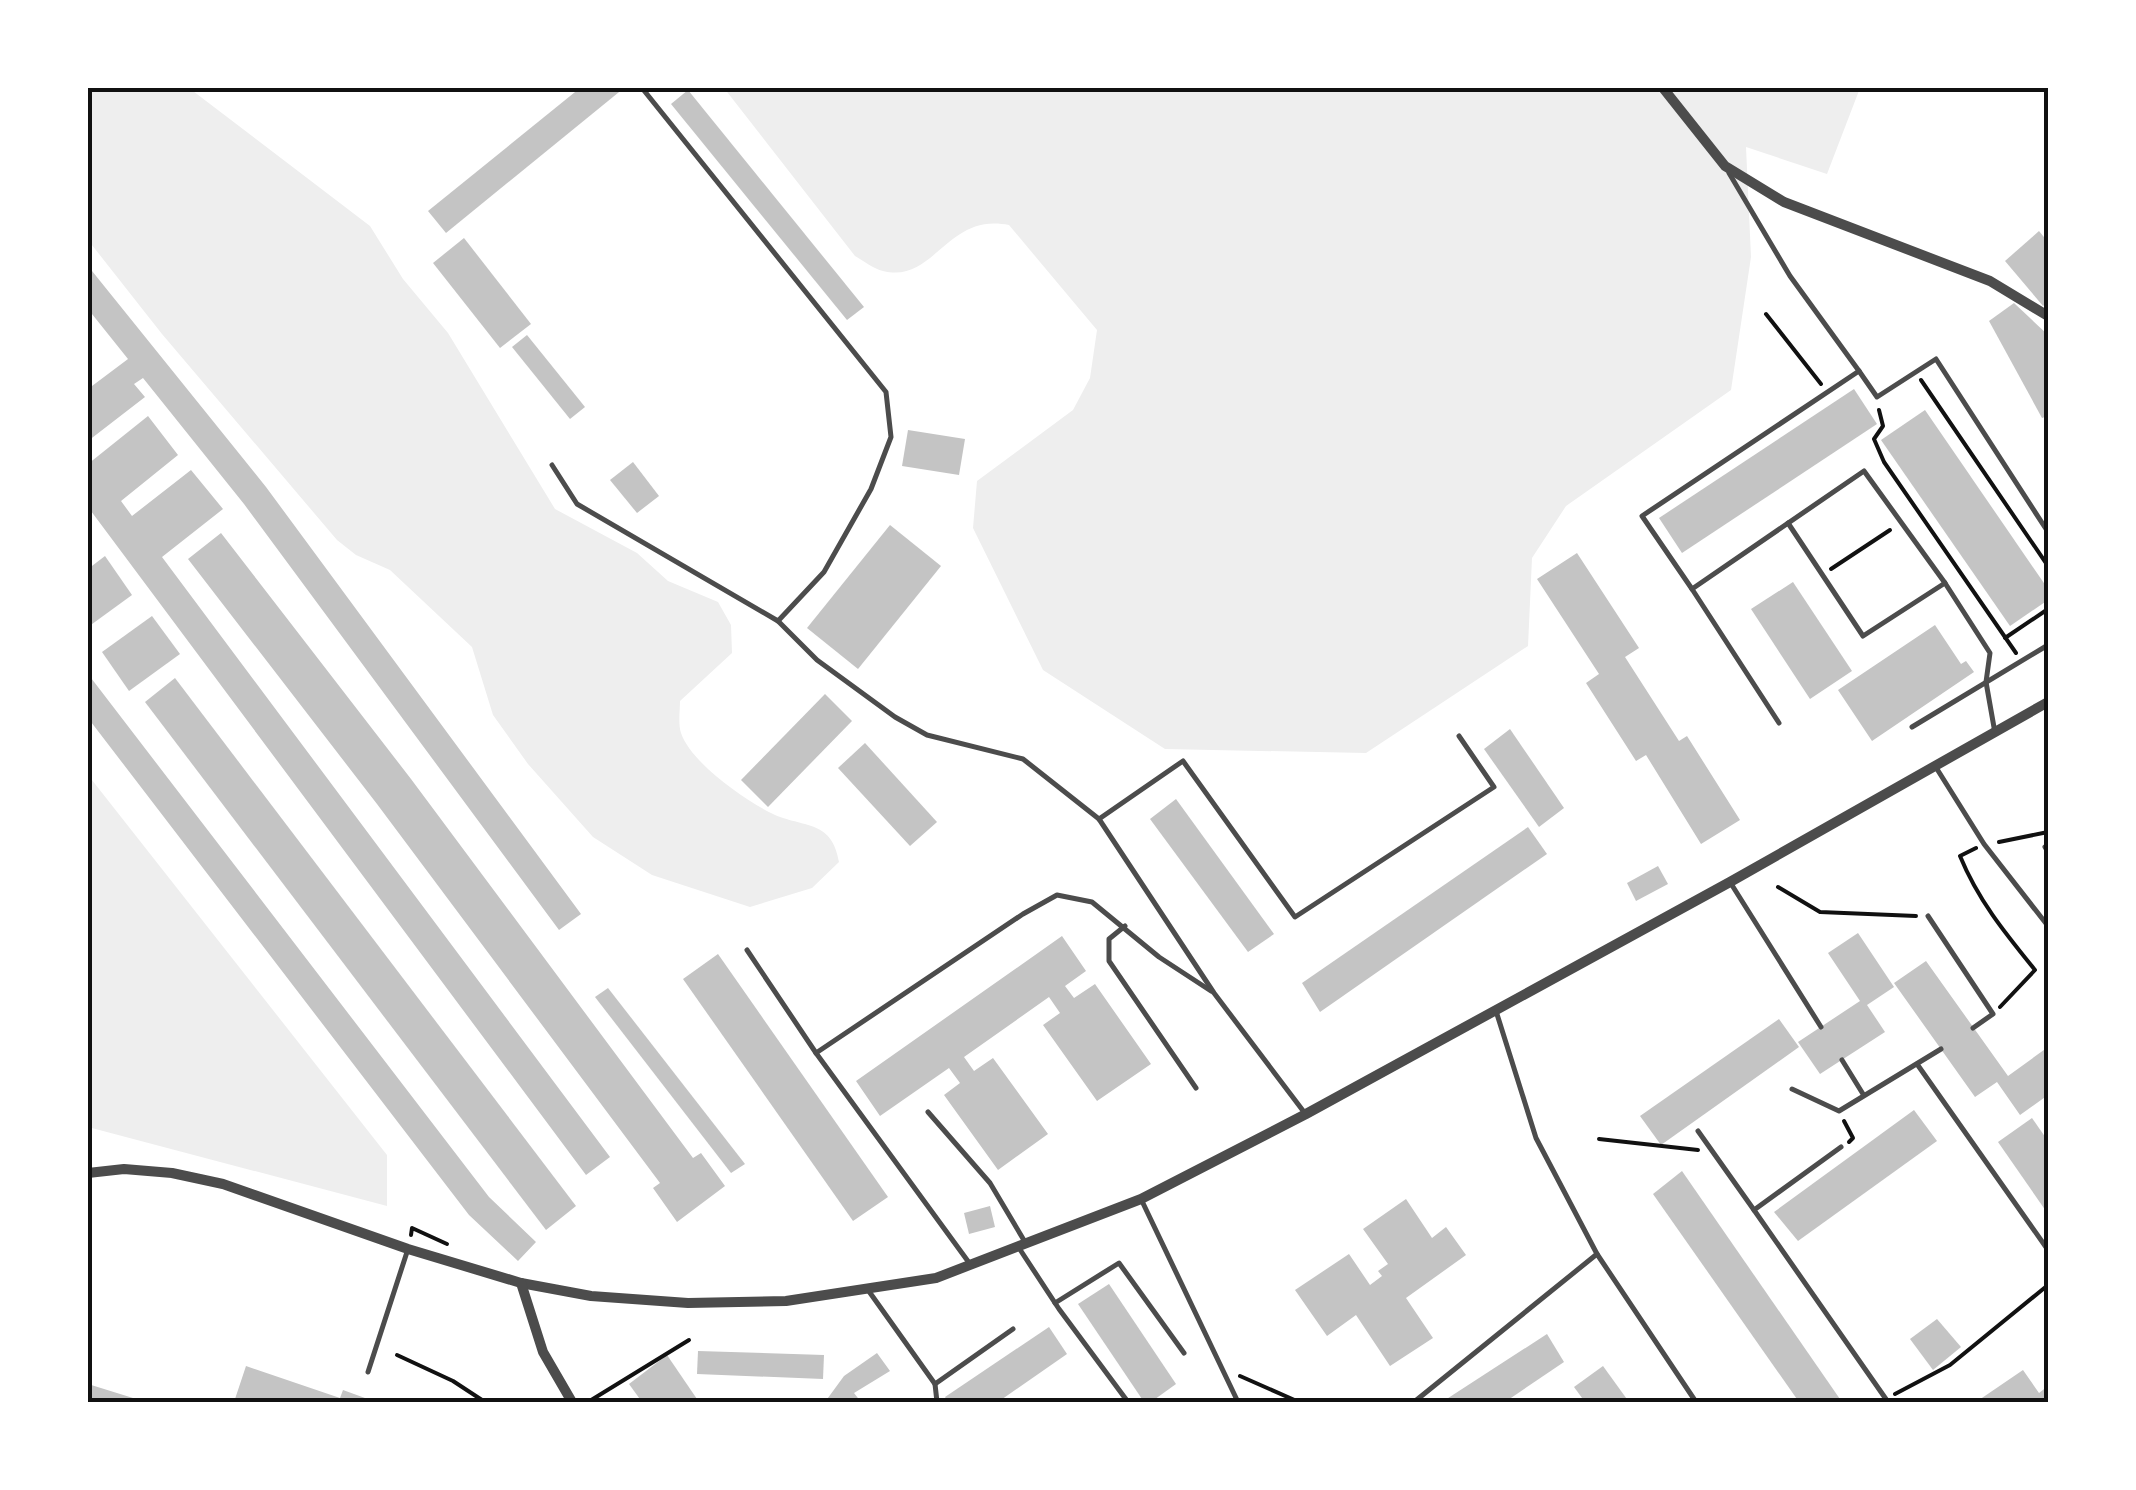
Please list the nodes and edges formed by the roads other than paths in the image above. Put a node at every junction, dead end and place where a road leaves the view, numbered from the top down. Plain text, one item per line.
1 (642, 88) edge
2 (1663, 88) edge
3 (1725, 166) junction
4 (2048, 316) edge
5 (1859, 371) junction
6 (552, 464) dead end
7 (1788, 523) junction
8 (2048, 532) edge
9 (1946, 582) junction
10 (1692, 589) junction
11 (778, 622) junction
12 (2048, 645) edge
13 (1986, 682) junction
14 (2048, 702) edge
15 (1779, 723) dead end
16 (1912, 728) dead end
17 (1995, 732) junction
18 (1459, 736) dead end
19 (1935, 766) junction
20 (1100, 818) junction
21 (1730, 882) junction
22 (1928, 916) road end
23 (1125, 926) junction
24 (2048, 926) edge
25 (747, 950) dead end
26 (1214, 992) junction
27 (1495, 1008) junction
28 (1821, 1027) dead end
29 (1973, 1028) dead end
30 (1941, 1049) dead end
31 (816, 1053) junction
32 (1842, 1060) dead end
33 (1917, 1064) junction
34 (1196, 1088) dead end
35 (1792, 1089) dead end
36 (1863, 1094) junction
37 (928, 1112) dead end
38 (1306, 1114) junction
39 (1698, 1131) dead end
40 (1841, 1147) road end
41 (88, 1173) edge
42 (1141, 1199) junction
43 (1754, 1210) junction
44 (1023, 1246) junction
45 (408, 1249) junction
46 (2048, 1250) edge
47 (1597, 1254) junction
48 (972, 1266) junction
49 (521, 1283) junction
50 (868, 1290) junction
51 (1055, 1303) junction
52 (1014, 1329) dead end
53 (1184, 1353) dead end
54 (368, 1372) dead end
55 (935, 1384) junction
56 (1887, 1401) edge
57 (572, 1402) edge
58 (937, 1402) edge
59 (1128, 1402) edge
60 (1238, 1402) edge
61 (1414, 1402) edge
62 (1696, 1402) edge

1 - 11 lane
2 - 3 street
3 - 4 street
3 - 5 lane
5 - 8 lane
5 - 10 lane
6 - 11 lane
7 - 9 lane
7 - 9 lane
7 - 10 lane
9 - 13 lane
10 - 15 lane
11 - 20 lane
12 - 13 lane
13 - 16 lane
13 - 17 lane
14 - 17 street
17 - 19 street
18 - 20 lane
19 - 21 street
19 - 24 lane
20 - 26 lane
21 - 27 street
21 - 28 lane
22 - 29 lane
23 - 26 lane
23 - 31 lane
23 - 34 lane
25 - 31 lane
26 - 38 lane
27 - 38 street
27 - 47 lane
30 - 33 lane
31 - 48 lane
32 - 36 lane
33 - 36 lane
33 - 46 lane
35 - 36 lane
37 - 44 lane
38 - 42 street
39 - 43 lane
40 - 43 lane
41 - 45 street
42 - 44 street
42 - 60 lane
43 - 56 lane
44 - 48 street
44 - 51 lane
45 - 49 street
45 - 54 lane
47 - 61 lane
47 - 62 lane
48 - 50 street
49 - 50 street
49 - 57 street
50 - 55 lane
51 - 53 lane
51 - 59 lane
52 - 55 lane
55 - 58 lane

